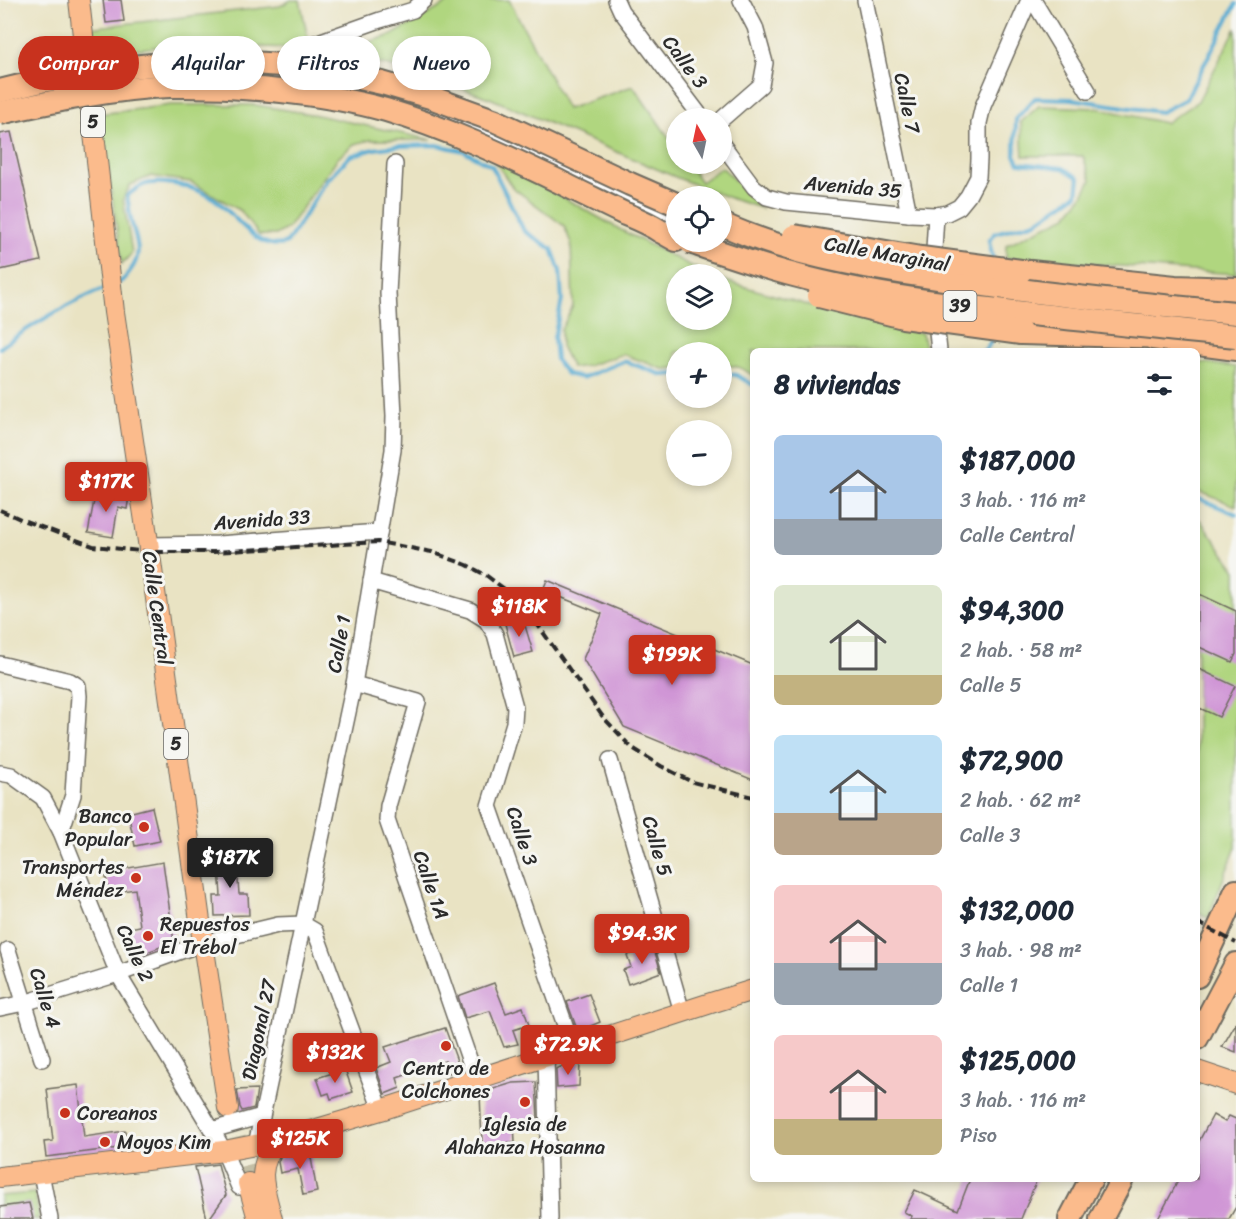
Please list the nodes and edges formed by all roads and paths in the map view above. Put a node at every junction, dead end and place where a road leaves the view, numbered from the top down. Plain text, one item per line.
1 (79, 0) edge
2 (424, 0) edge
3 (616, 0) edge
4 (741, 0) edge
5 (865, 0) edge
6 (1031, 0) edge
7 (83, 36) edge
8 (335, 36) edge
9 (139, 77) edge
10 (0, 90) edge
11 (54, 90) edge
12 (89, 90) edge
13 (1088, 91) dead end
14 (0, 101) edge
15 (694, 108) edge
16 (732, 110) edge
17 (0, 113) edge
18 (732, 158) edge
19 (546, 161) junction
20 (395, 164) dead end
21 (666, 200) edge
22 (666, 212) edge
23 (909, 214) junction
24 (936, 215) junction
25 (732, 221) edge
26 (666, 228) edge
27 (732, 228) edge
28 (666, 231) edge
29 (732, 237) edge
30 (732, 245) edge
31 (699, 252) edge
32 (718, 252) edge
33 (1175, 287) junction
34 (933, 288) junction
35 (1236, 289) edge
36 (1236, 302) edge
37 (1236, 313) edge
38 (1236, 322) edge
39 (1236, 336) edge
40 (1151, 338) junction
41 (939, 348) edge
42 (1236, 349) edge
43 (379, 532) junction
44 (148, 545) junction
45 (371, 581) junction
46 (0, 664) edge
47 (354, 684) junction
48 (610, 760) dead end
49 (0, 773) edge
50 (61, 832) junction
51 (1236, 891) edge
52 (303, 924) junction
53 (203, 943) junction
54 (8, 950) dead end
55 (1236, 964) edge
56 (1200, 969) edge
57 (118, 975) junction
58 (750, 991) edge
59 (24, 1003) junction
60 (0, 1008) edge
61 (682, 1012) junction
62 (1200, 1032) edge
63 (573, 1048) junction
64 (546, 1056) junction
65 (42, 1059) dead end
66 (1203, 1073) edge
67 (476, 1079) junction
68 (1236, 1084) edge
69 (228, 1108) tunnel mouth
70 (381, 1110) junction
71 (262, 1116) junction
72 (212, 1130) junction
73 (276, 1141) junction
74 (256, 1145) junction
75 (224, 1151) junction
76 (41, 1173) junction
77 (0, 1177) edge
78 (1089, 1182) edge
79 (1120, 1182) edge
80 (243, 1185) joint
81 (50, 1219) edge
82 (258, 1219) edge
83 (272, 1219) edge
84 (550, 1219) edge
85 (1070, 1219) edge
86 (1101, 1219) edge

1 - 7 main road, Calle Central / 5
2 - 8 street
3 - 15 street, Calle 3
4 - 16 street
5 - 23 street, Calle 7
6 - 13 street
6 - 24 street
9 - 19 street
10 - 21 highway, bridge
11 - 14 street
12 - 44 main road, Calle Central / 5
17 - 28 highway, bridge
18 - 23 street, Avenida 35
19 - 22 street
19 - 26 street
20 - 43 street, Calle 1
23 - 24 street, Avenida 35
24 - 34 street
25 - 33 highway, bridge
27 - 37 highway, 39, bridge
29 - 34 street, Calle Marginal
30 - 34 street, Calle Marginal
31 - 40 highway, bridge
32 - 39 highway, 39, bridge
33 - 35 highway
33 - 36 highway
34 - 38 street, Calle Marginal
34 - 41 street
39 - 40 highway
40 - 42 highway
43 - 44 street, Avenida 33
43 - 45 street, Calle 1
44 - 53 main road, Calle Central / 5
45 - 47 street, Calle 1
45 - 63 street, Calle 3
46 - 50 street
47 - 52 street, Calle 1
47 - 67 street, Calle 1A
48 - 61 street, Calle 5
49 - 50 street, Calle 2
50 - 57 street, Calle 2
51 - 56 highway
52 - 53 street
52 - 70 street
52 - 71 street, Diagonal 27
53 - 57 street
53 - 69 main road, Calle Central / 5
54 - 59 street, Calle 4
55 - 62 highway
57 - 59 street
57 - 72 street, Calle 2
58 - 61 main road
59 - 60 street
59 - 65 street, Calle 4
61 - 63 main road
63 - 64 main road
64 - 67 main road
64 - 84 street
66 - 68 main road
67 - 70 main road
70 - 73 main road
71 - 72 street
71 - 74 street, Diagonal 27
72 - 75 street, Calle 2
73 - 74 main road
73 - 83 main road
74 - 75 main road
75 - 76 main road
75 - 80 street, Calle 2
76 - 77 main road
76 - 81 street
78 - 85 highway
79 - 86 highway
80 - 82 main road

